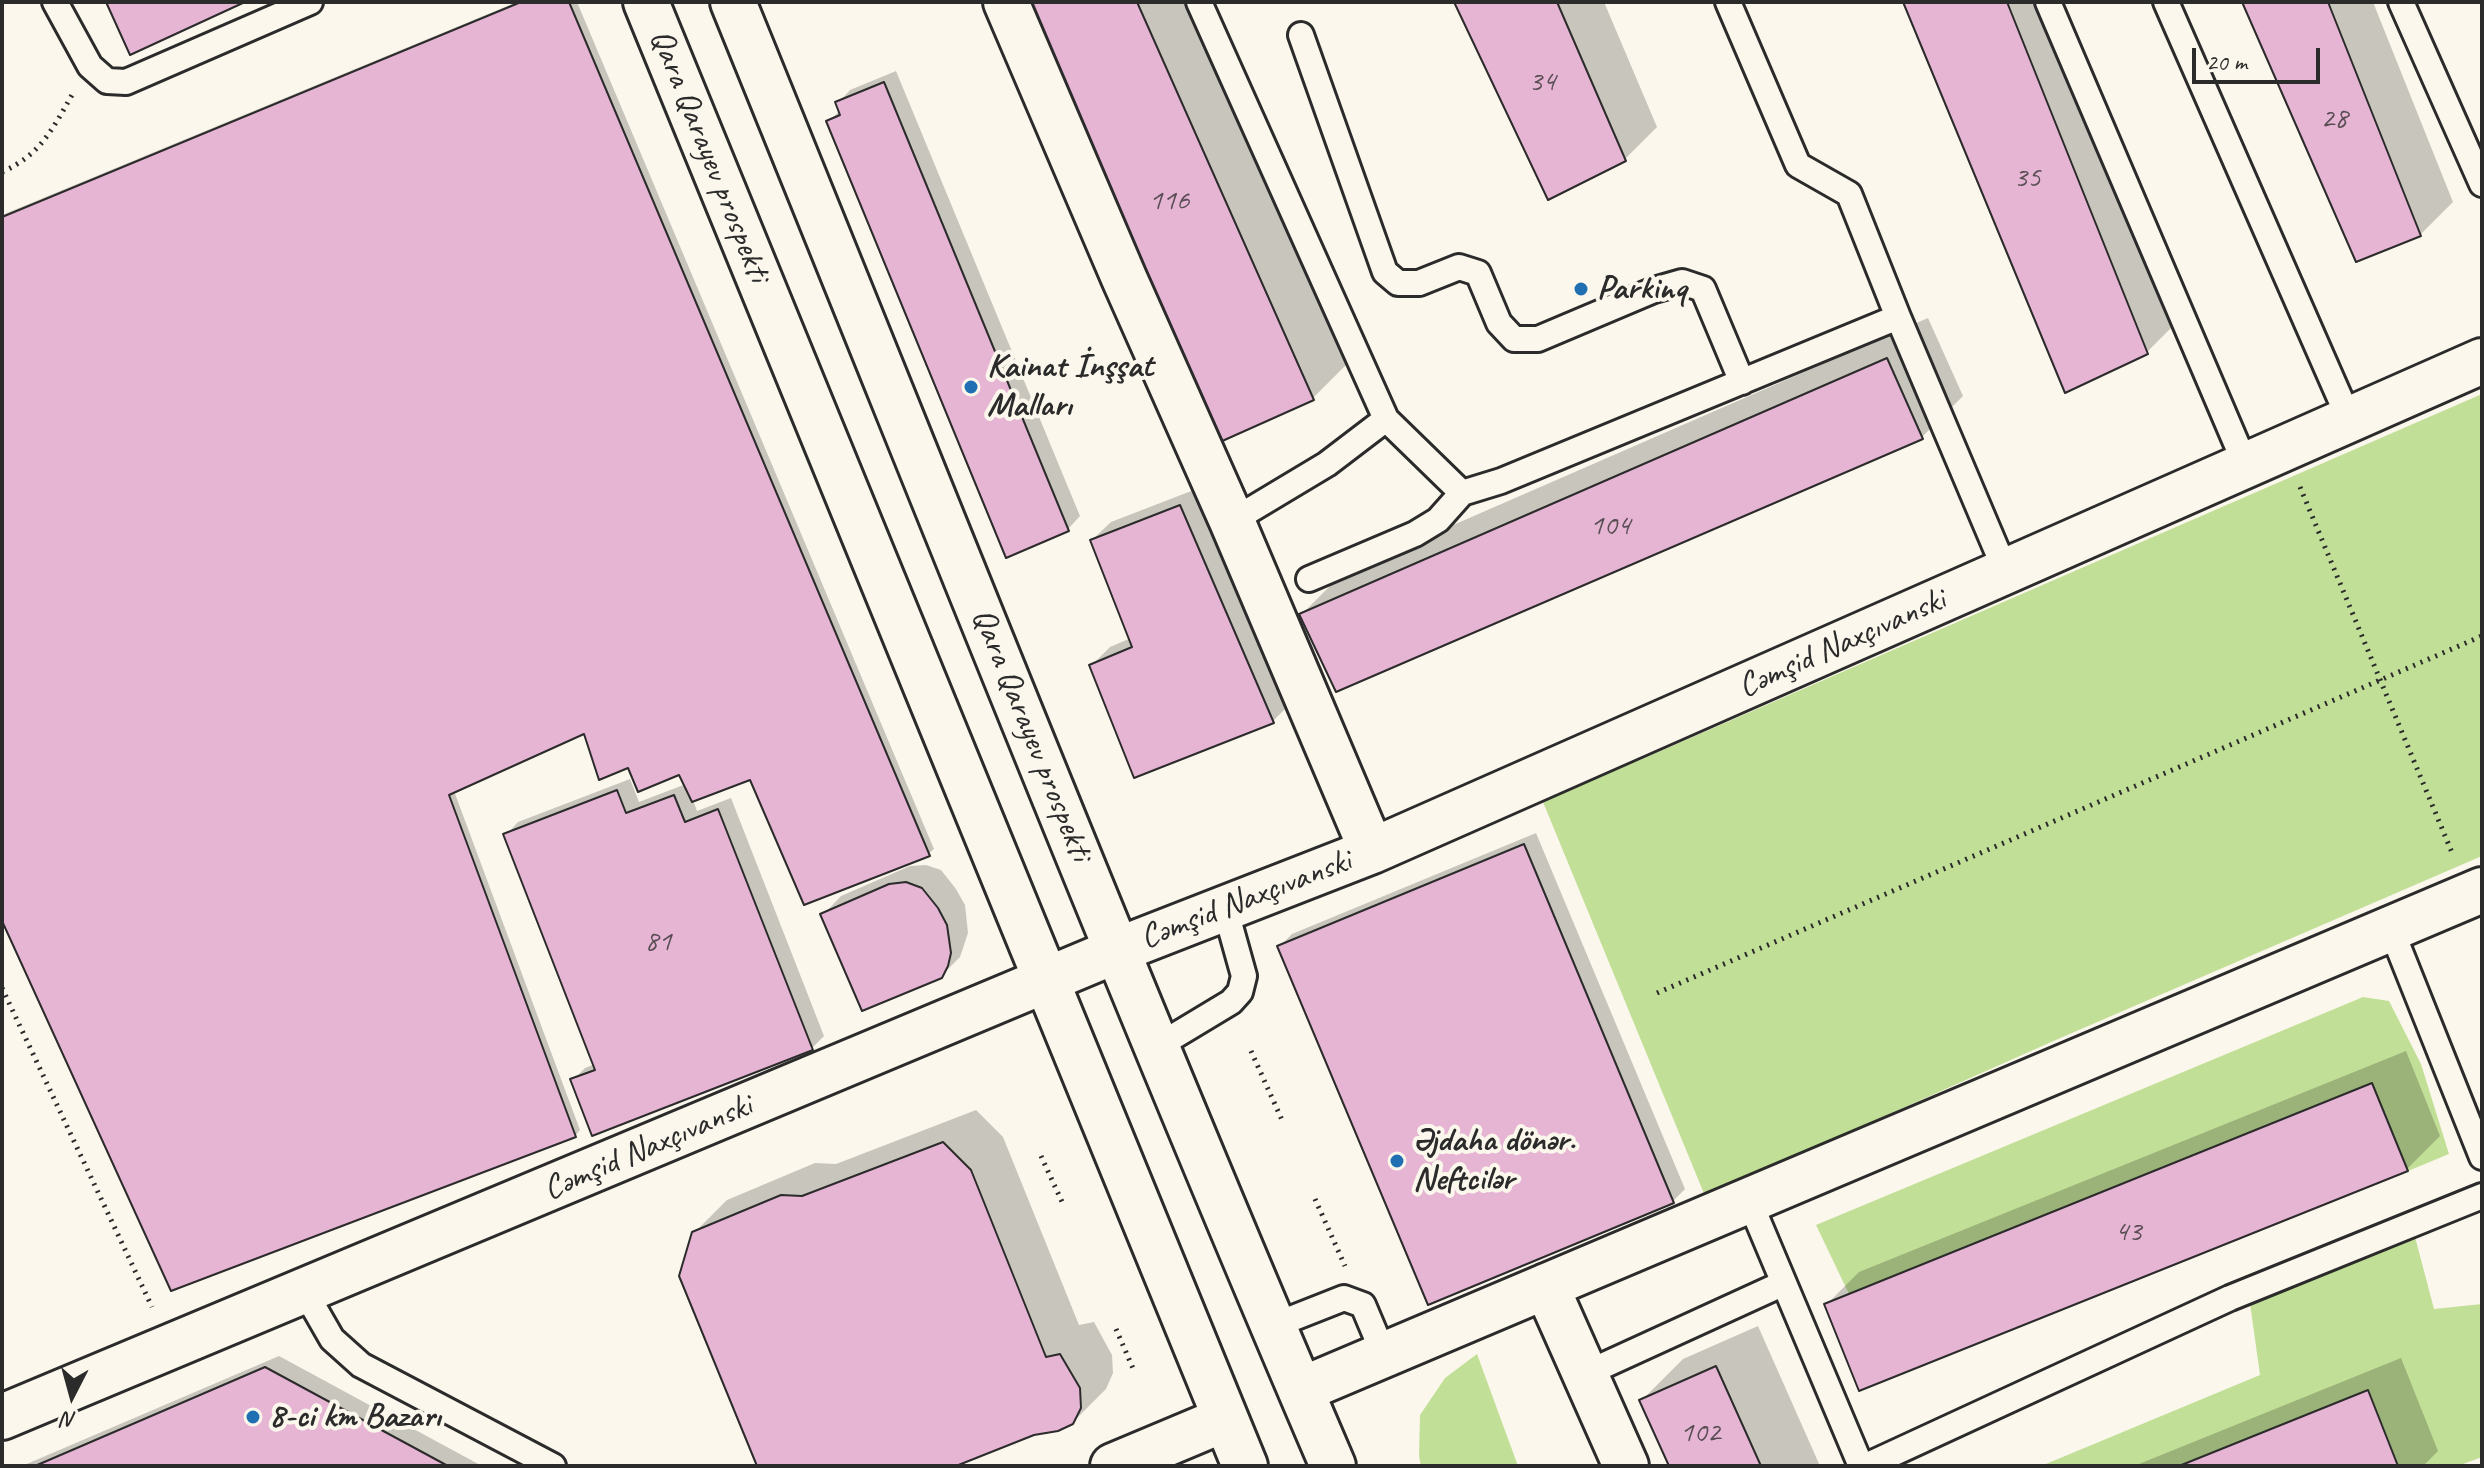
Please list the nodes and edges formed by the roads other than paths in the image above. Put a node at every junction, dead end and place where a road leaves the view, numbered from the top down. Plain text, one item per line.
1 (55, 2) edge
2 (310, 2) edge
3 (646, 2) edge
4 (733, 2) edge
5 (1006, 2) edge
6 (1199, 2) edge
7 (1728, 2) edge
8 (2048, 2) edge
9 (2166, 2) edge
10 (2401, 2) edge
11 (1301, 35) dead end
12 (2482, 184) edge
13 (1898, 317) junction
14 (2482, 361) edge
15 (1742, 382) junction
16 (1386, 419) junction
17 (2350, 421) junction
18 (2265, 458) junction
19 (1462, 493) junction
20 (1232, 521) junction
21 (2006, 572) junction
22 (1309, 579) dead end
23 (1372, 851) junction
24 (2476, 893) edge
25 (1225, 908) junction
26 (2391, 929) junction
27 (1118, 950) junction
28 (1045, 980) junction
29 (1158, 1046) junction
30 (2482, 1157) edge
31 (2482, 1196) edge
32 (1749, 1200) junction
33 (1784, 1283) junction
34 (1546, 1286) junction
35 (305, 1292) junction
36 (1273, 1326) junction
37 (1384, 1355) junction
38 (1585, 1374) junction
39 (1301, 1390) junction
40 (2, 1417) edge
41 (1225, 1419) junction
42 (553, 1466) edge
43 (1113, 1466) edge
44 (1245, 1466) edge
45 (1333, 1466) edge
46 (1626, 1466) edge
47 (1863, 1466) edge

1 - 2 lane
3 - 28 street, Qara Qarayev prospekti
4 - 27 street, Qara Qarayev prospekti
5 - 20 street
6 - 16 lane
7 - 13 lane
8 - 18 lane
9 - 17 lane
10 - 12 lane
11 - 15 lane
13 - 15 lane
13 - 21 lane
14 - 17 street, Cəmşid Naxçıvanski
15 - 19 lane
16 - 19 lane
16 - 20 lane
17 - 18 street, Cəmşid Naxçıvanski
18 - 21 street, Cəmşid Naxçıvanski
19 - 22 lane
20 - 23 street
21 - 23 street, Cəmşid Naxçıvanski
23 - 25 street, Cəmşid Naxçıvanski
24 - 26 street
25 - 27 street, Cəmşid Naxçıvanski
25 - 29 lane
26 - 30 lane
26 - 32 street
27 - 28 street, Cəmşid Naxçıvanski
27 - 29 street, Qara Qarayev prospekti
28 - 35 street, Cəmşid Naxçıvanski
28 - 41 street, Qara Qarayev prospekti
29 - 36 street, Qara Qarayev prospekti
31 - 47 lane
32 - 33 lane
32 - 34 street
33 - 38 lane
33 - 47 lane
34 - 37 street
34 - 38 street
35 - 40 street, Cəmşid Naxçıvanski
35 - 42 lane
36 - 37 lane
36 - 39 street, Qara Qarayev prospekti
37 - 39 street
38 - 46 street
39 - 45 street, Qara Qarayev prospekti
41 - 43 street
41 - 44 street, Qara Qarayev prospekti

